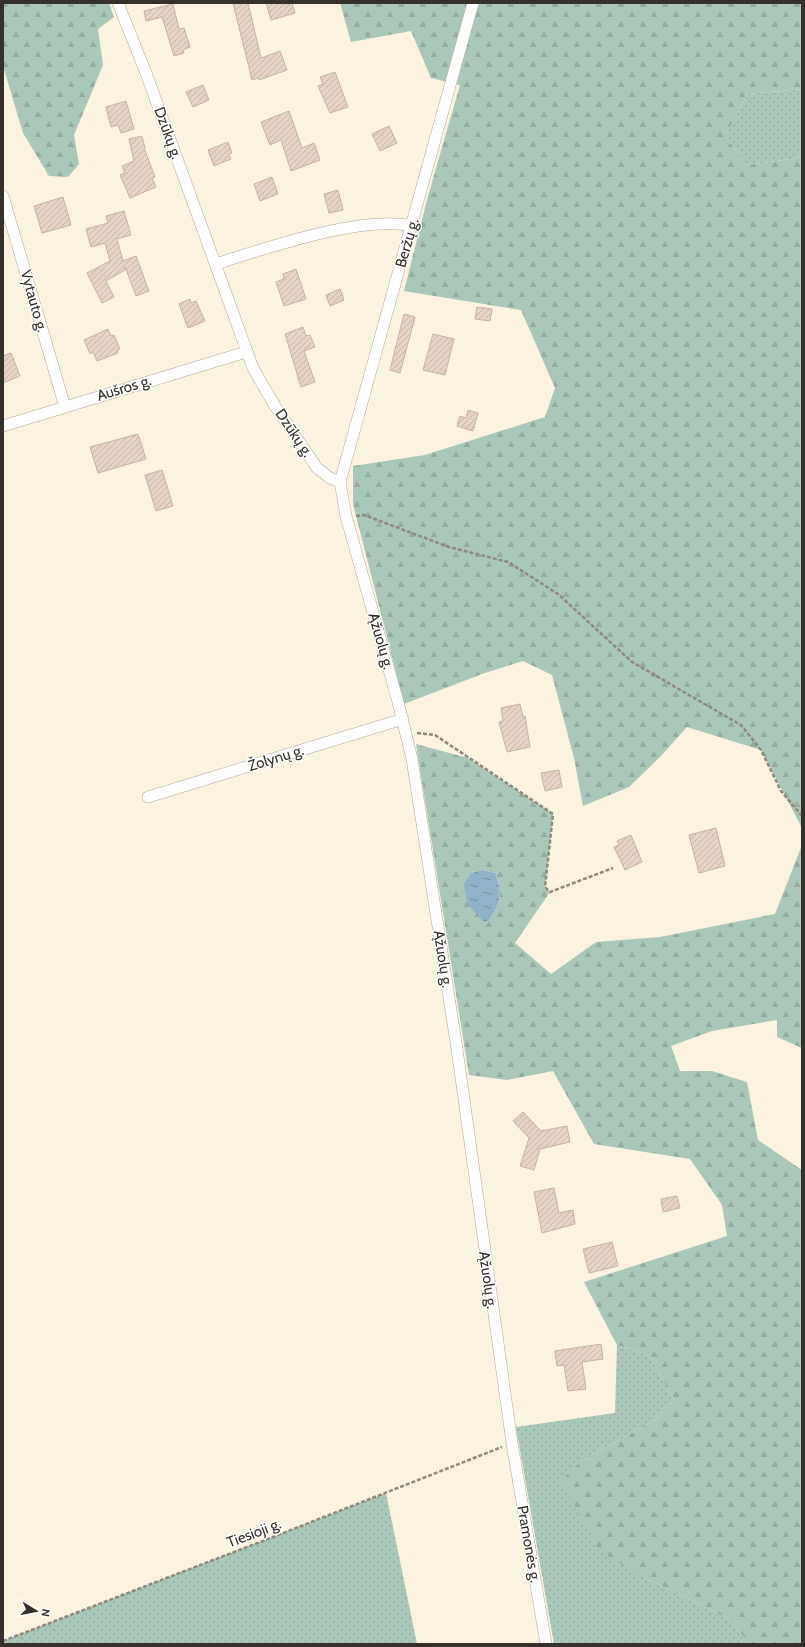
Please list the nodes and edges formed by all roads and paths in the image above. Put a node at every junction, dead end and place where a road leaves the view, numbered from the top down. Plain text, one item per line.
1 (118, 3) edge
2 (473, 3) edge
3 (3, 196) edge
4 (412, 226) junction
5 (216, 264) junction
6 (246, 352) junction
7 (65, 407) junction
8 (3, 426) edge
9 (340, 482) junction
10 (346, 516) junction
11 (403, 719) junction
12 (406, 736) junction
13 (148, 797) dead end
14 (802, 816) edge
15 (613, 868) dead end
16 (512, 1443) junction
17 (3, 1641) edge
18 (546, 1644) edge

1 - 5 street, Dzūkų g.
2 - 4 street, Beržų g.
3 - 7 street, Vytauto g.
4 - 5 street
4 - 9 street, Beržų g.
5 - 6 street, Dzūkų g.
6 - 7 street, Aušros g.
6 - 9 street, Dzūkų g.
7 - 8 street, Aušros g.
9 - 10 street, Ąžuolų g.
10 - 11 street, Ąžuolų g.
10 - 14 path
11 - 12 street, Ąžuolų g.
11 - 13 street, Žolynų g.
12 - 15 path
12 - 16 street, Ąžuolų g.
16 - 17 path, Tiesioji g.
16 - 18 street, Pramonės g.

